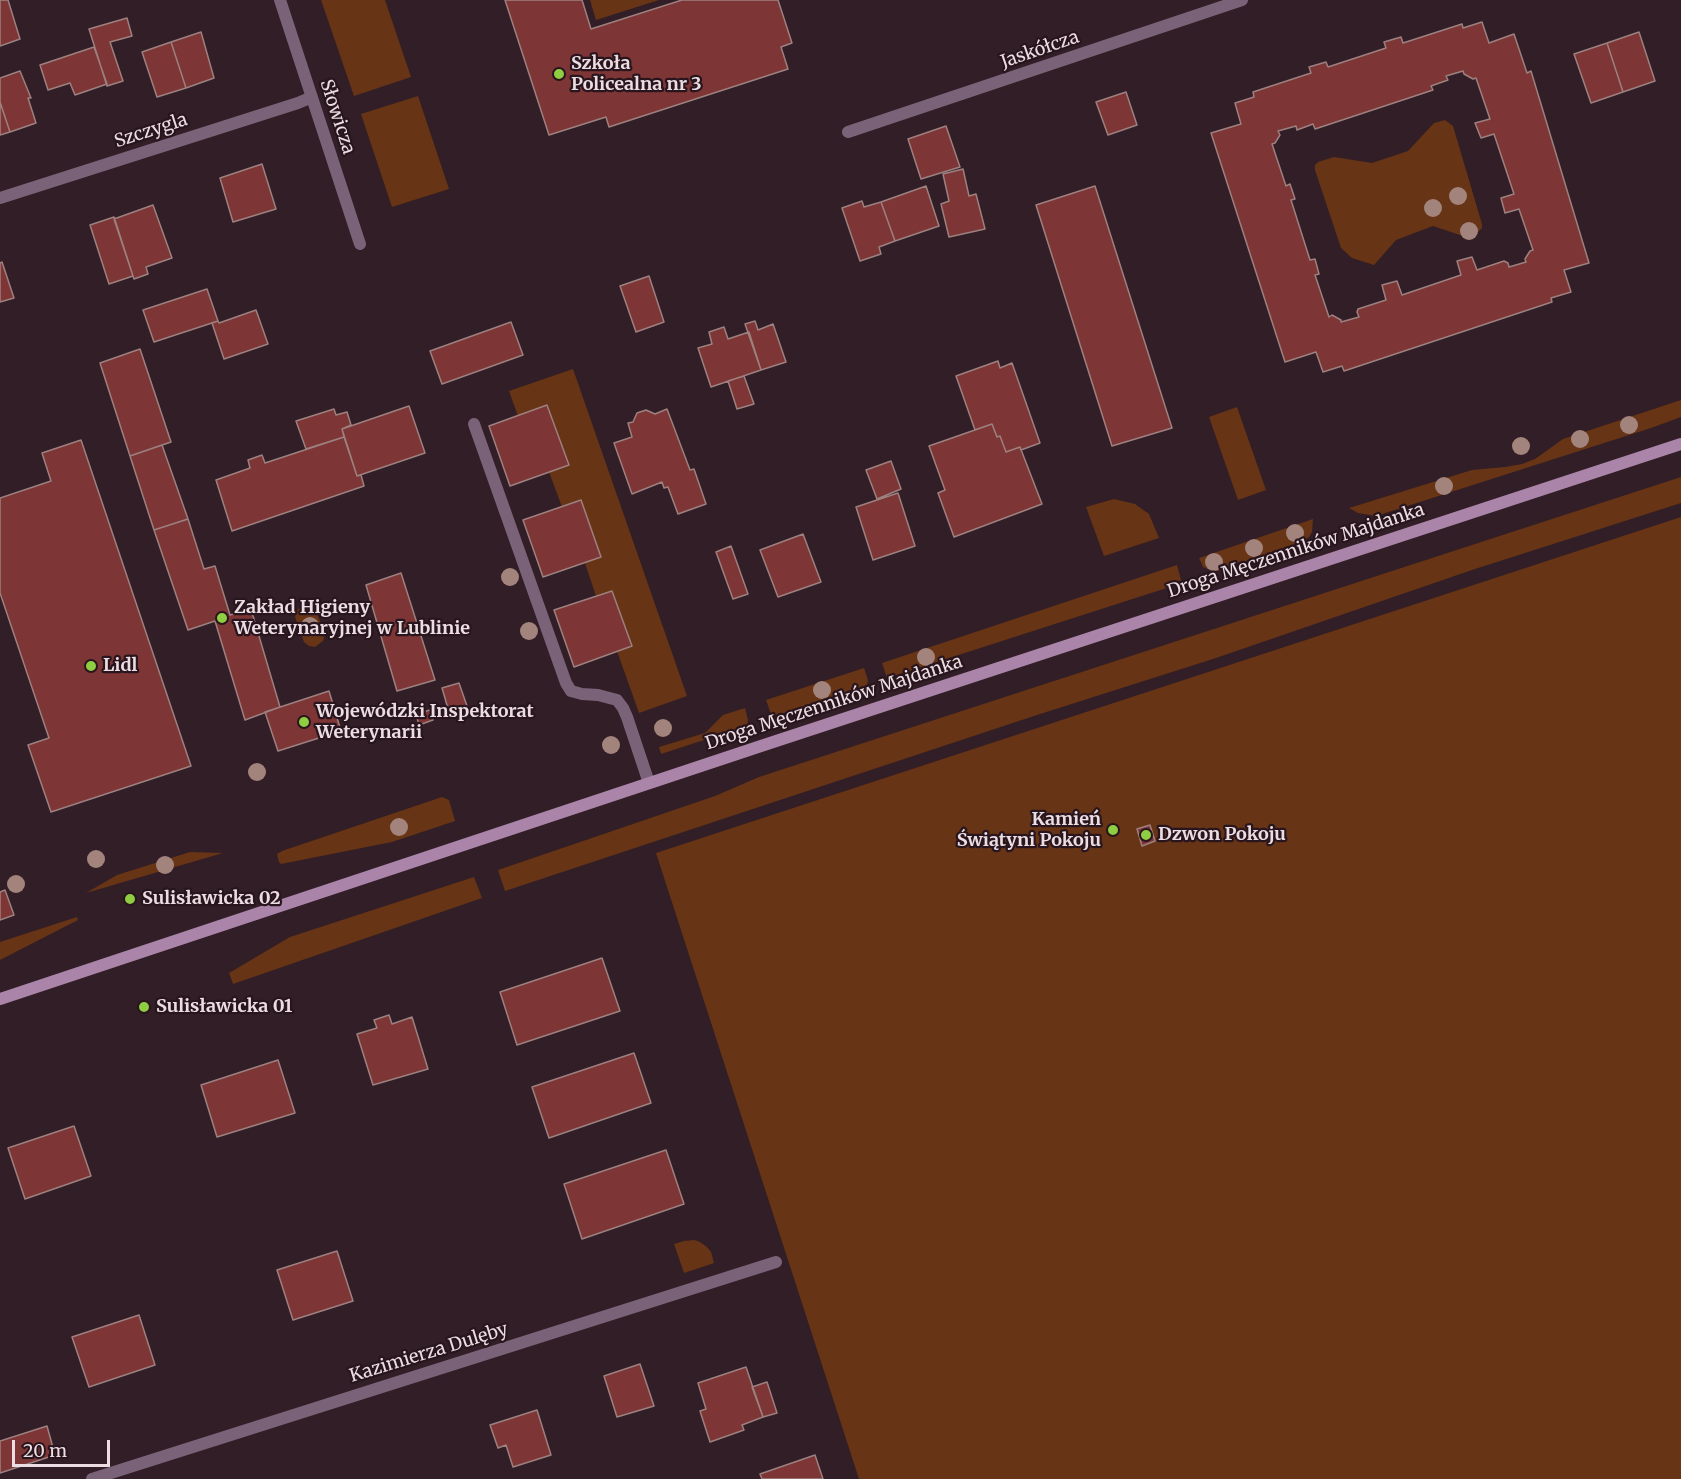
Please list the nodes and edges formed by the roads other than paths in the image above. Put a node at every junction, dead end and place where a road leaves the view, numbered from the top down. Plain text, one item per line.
1 (280, 0) edge
2 (1242, 0) edge
3 (312, 97) junction
4 (848, 132) dead end
5 (0, 198) edge
6 (360, 244) dead end
7 (474, 424) dead end
8 (1681, 444) edge
9 (649, 783) junction
10 (0, 999) edge
11 (776, 1263) dead end
12 (92, 1479) edge

1 - 3 street, Słowicza
2 - 4 street, Jaskółcza
3 - 5 street, Szczygla
3 - 6 street, Słowicza
7 - 9 street
8 - 9 street, Droga Męczenników Majdanka
9 - 10 street, Droga Męczenników Majdanka
11 - 12 street, Kazimierza Dulęby

